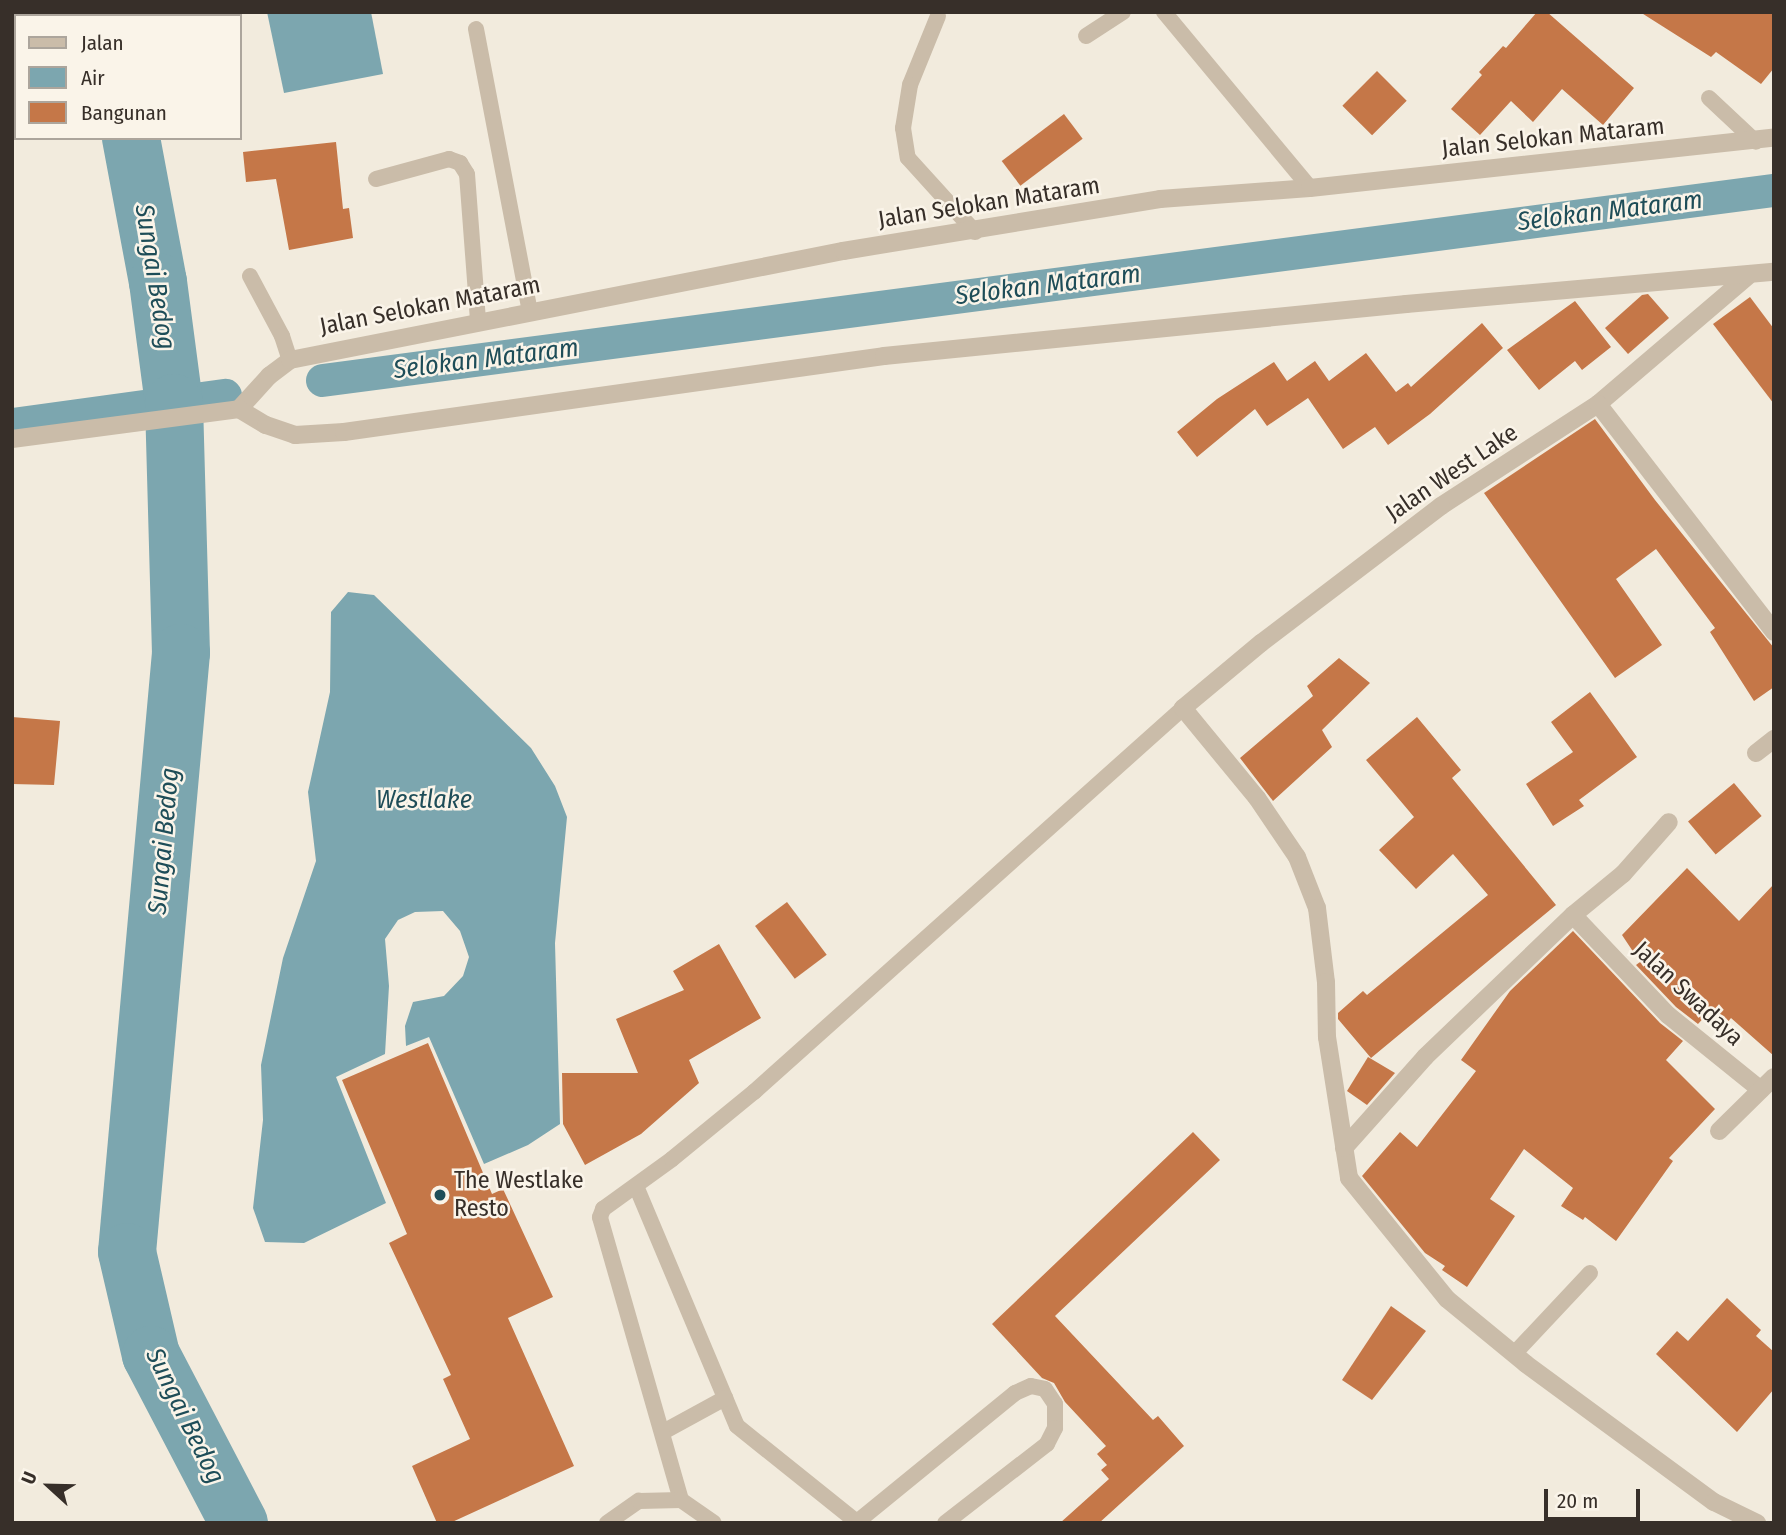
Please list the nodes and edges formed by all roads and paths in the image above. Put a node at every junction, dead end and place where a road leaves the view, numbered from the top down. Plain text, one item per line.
1 (1123, 12) edge
2 (1164, 12) edge
3 (938, 16) dead end
4 (476, 29) dead end
5 (1086, 36) dead end
6 (1709, 98) dead end
7 (1765, 140) edge
8 (376, 178) dead end
9 (1310, 188) junction
10 (975, 232) junction
11 (1774, 272) edge
12 (250, 276) dead end
13 (1748, 276) junction
14 (530, 312) junction
15 (478, 322) junction
16 (290, 360) junction
17 (1598, 404) junction
18 (239, 409) junction
19 (12, 439) edge
20 (1774, 632) edge
21 (1183, 708) junction
22 (1774, 739) edge
23 (1756, 753) dead end
24 (1669, 822) dead end
25 (1573, 915) junction
26 (1774, 1077) edge
27 (1761, 1090) junction
28 (1719, 1131) dead end
29 (1343, 1148) junction
30 (636, 1186) junction
31 (1590, 1273) dead end
32 (1514, 1354) junction
33 (725, 1398) junction
34 (663, 1432) junction
35 (681, 1500) junction
36 (857, 1522) edge
37 (607, 1523) edge
38 (714, 1523) edge
39 (944, 1523) edge
40 (1757, 1523) edge

1 - 5 lane
2 - 9 lane
3 - 10 lane
4 - 14 lane
6 - 7 lane
7 - 9 street, Jalan Selokan Mataram
8 - 15 lane
9 - 10 street, Jalan Selokan Mataram
10 - 14 street, Jalan Selokan Mataram
11 - 13 street
12 - 16 lane
13 - 17 street, Jalan West Lake
13 - 18 street
14 - 15 street, Jalan Selokan Mataram
15 - 16 street, Jalan Selokan Mataram
16 - 18 street, Jalan Selokan Mataram
17 - 20 street
17 - 21 street, Jalan West Lake
18 - 19 street
21 - 29 street
21 - 30 lane
22 - 23 street
24 - 25 street
25 - 27 street, Jalan Swadaya
25 - 29 street
26 - 27 street
27 - 28 street
29 - 32 street
30 - 33 lane
30 - 34 lane
31 - 32 lane
32 - 40 street
33 - 34 lane
33 - 36 lane
34 - 35 lane
35 - 37 lane
35 - 38 lane
36 - 39 lane

